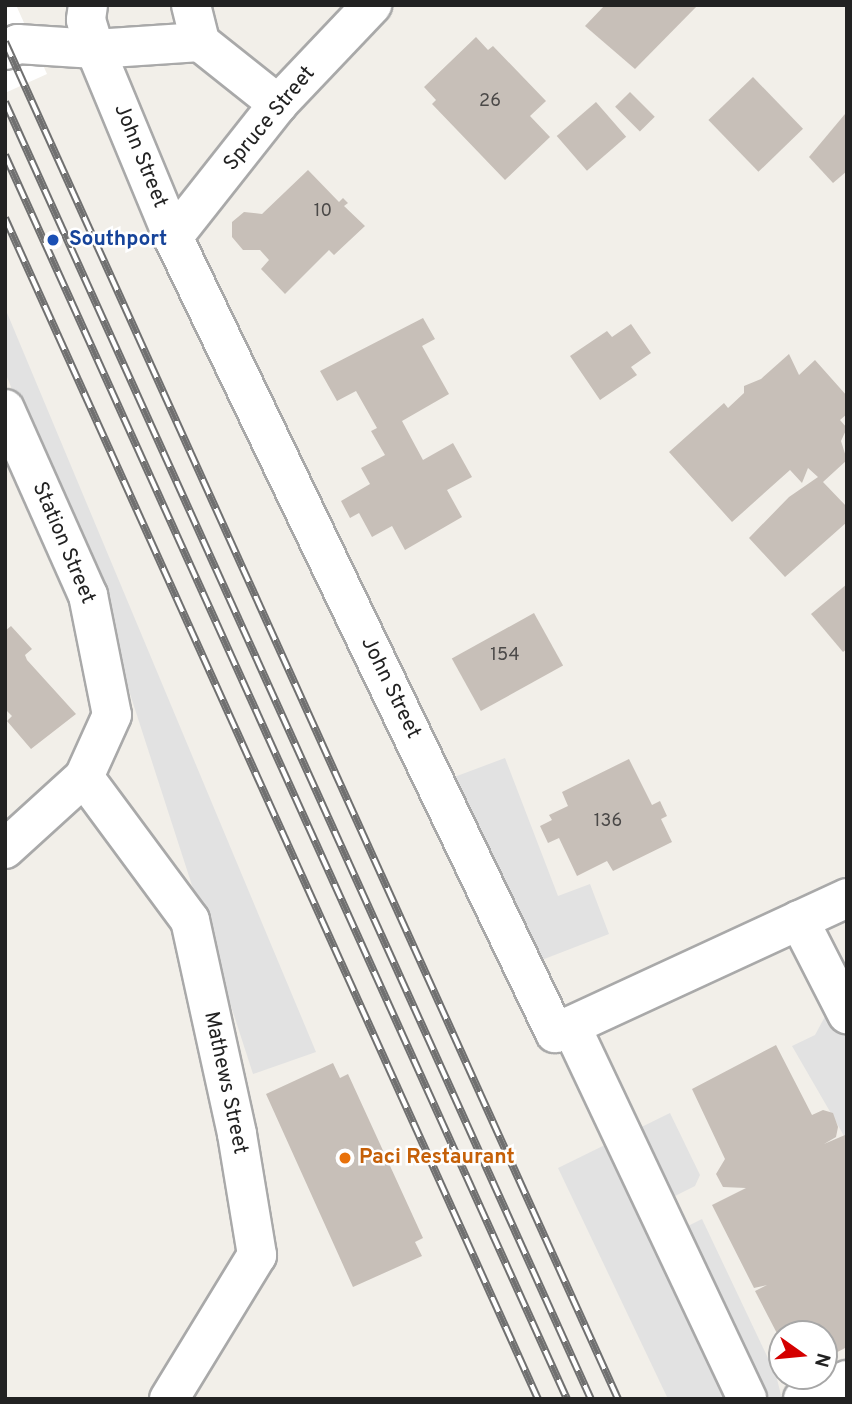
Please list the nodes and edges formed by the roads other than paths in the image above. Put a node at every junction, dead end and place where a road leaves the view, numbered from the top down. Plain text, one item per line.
1 (88, 5) edge
2 (191, 5) edge
3 (372, 5) edge
4 (200, 42) junction
5 (96, 49) junction
6 (5, 50) edge
7 (278, 104) junction
8 (173, 237) junction
9 (5, 409) edge
10 (84, 777) junction
11 (9, 838) edge
12 (847, 898) edge
13 (799, 920) junction
14 (847, 1014) edge
15 (571, 1026) junction
16 (847, 1380) edge
17 (169, 1399) edge
18 (747, 1399) edge
19 (803, 1399) edge

1 - 5 street, John Street
2 - 4 street
3 - 7 street, Spruce Street
4 - 5 street
4 - 7 street
5 - 6 street
5 - 8 street, John Street
7 - 8 street, Spruce Street
8 - 15 street, John Street
9 - 10 street, Station Street
10 - 11 street, Station Street
10 - 17 street, Mathews Street
12 - 13 street
13 - 14 street
13 - 15 street
15 - 18 street
16 - 19 street

